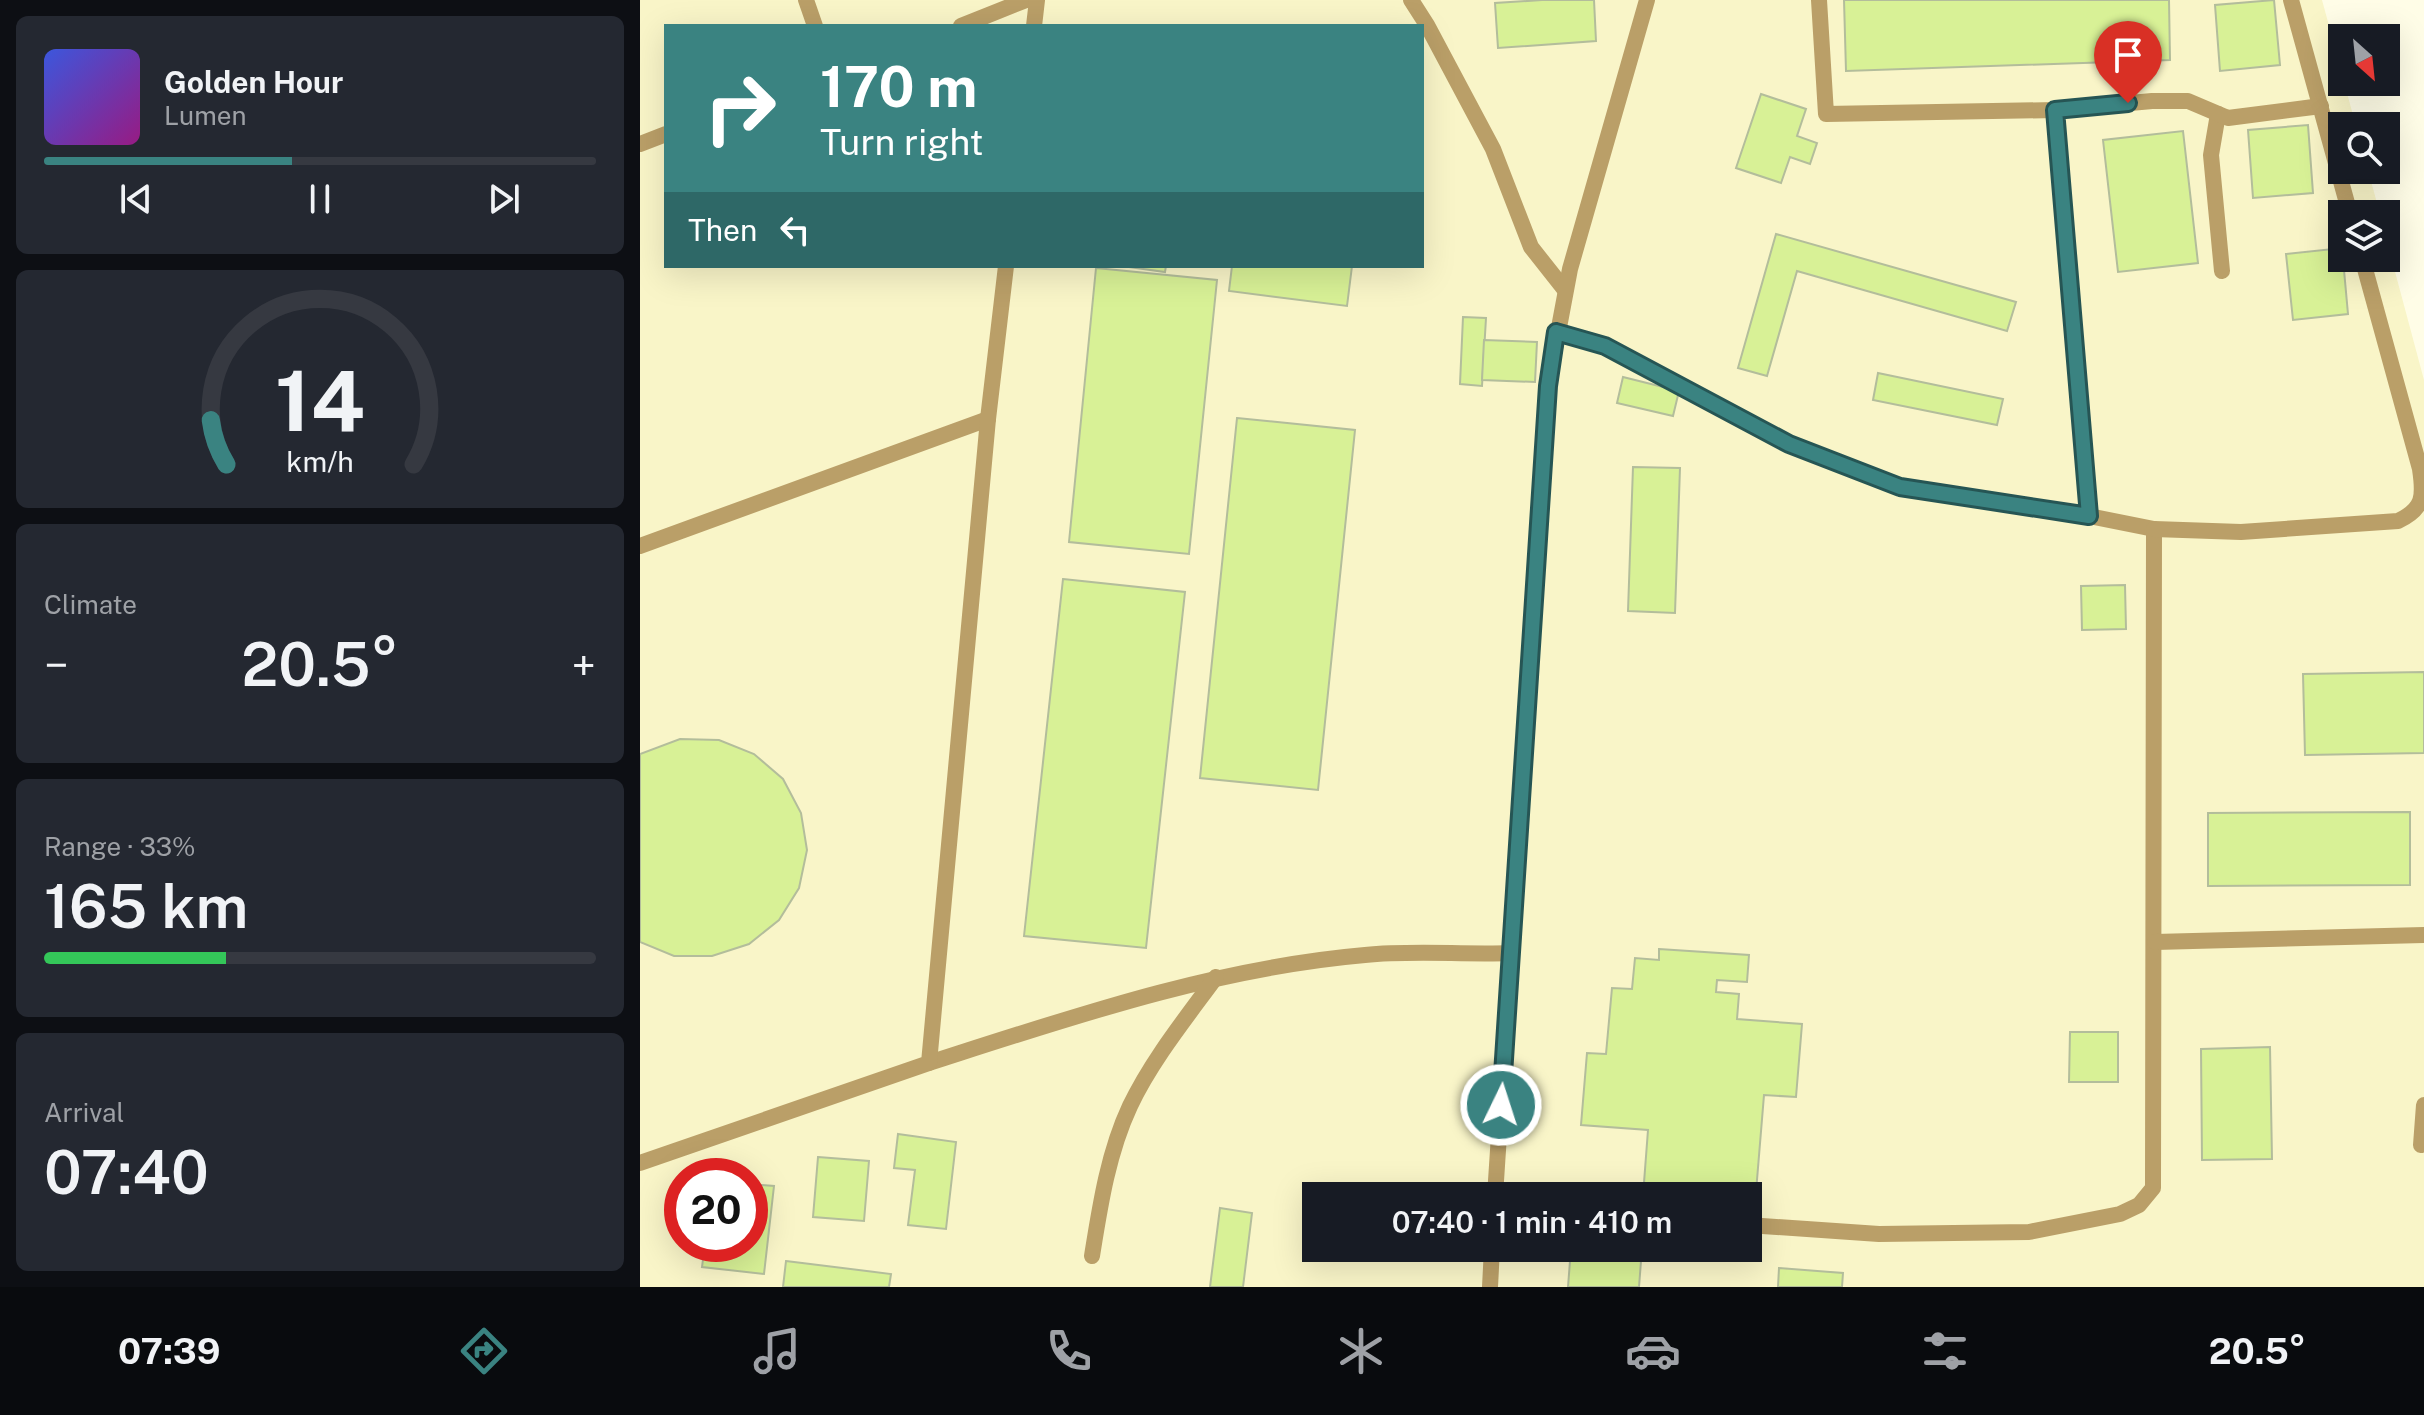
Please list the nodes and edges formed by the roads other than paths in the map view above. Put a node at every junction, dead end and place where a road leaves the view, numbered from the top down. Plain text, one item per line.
1 (806, 0) edge
2 (1026, 0) edge
3 (1037, 0) edge
4 (1411, 0) edge
5 (1647, 0) edge
6 (1819, 0) edge
7 (2291, 0) edge
8 (814, 24) edge
9 (966, 24) edge
10 (1034, 24) edge
11 (2321, 106) junction
12 (2055, 110) junction
13 (2218, 114) junction
14 (664, 135) edge
15 (640, 144) edge
16 (2346, 200) edge
17 (1006, 268) edge
18 (2222, 271) dead end
19 (2366, 272) edge
20 (1565, 290) junction
21 (1556, 332) junction
22 (988, 419) junction
23 (2089, 516) junction
24 (2154, 529) junction
25 (640, 546) edge
26 (2424, 935) edge
27 (2155, 942) junction
28 (1512, 953) junction
29 (1216, 977) junction
30 (929, 1063) junction
31 (2424, 1105) edge
32 (2421, 1145) dead end
33 (640, 1163) edge
34 (1496, 1182) edge
35 (1762, 1226) edge
36 (1092, 1256) dead end
37 (1491, 1262) edge
38 (1490, 1287) edge

1 - 8 lane
2 - 9 lane
3 - 10 lane
4 - 20 lane
5 - 20 lane
6 - 12 lane
7 - 11 lane
11 - 13 lane
11 - 16 lane
12 - 13 lane
12 - 23 lane
13 - 18 lane
14 - 15 lane
17 - 22 lane
19 - 24 lane
20 - 21 lane
21 - 23 lane
21 - 28 lane
22 - 25 lane
22 - 30 lane
23 - 24 lane
24 - 27 lane
26 - 27 lane
27 - 35 lane
28 - 29 lane
28 - 34 lane
29 - 30 lane
29 - 36 lane
30 - 33 lane
31 - 32 lane
37 - 38 lane

